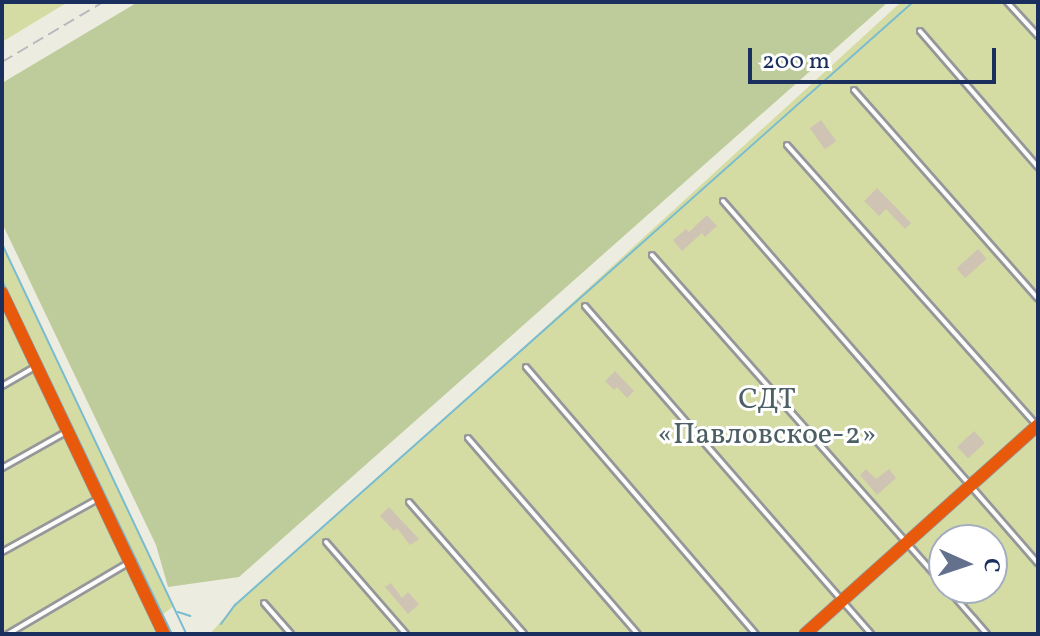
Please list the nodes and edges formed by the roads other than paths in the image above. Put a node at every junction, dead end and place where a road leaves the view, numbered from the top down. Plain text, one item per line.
1 (1007, 2) edge
2 (920, 31) dead end
3 (1038, 36) edge
4 (854, 90) dead end
5 (787, 145) dead end
6 (1038, 167) edge
7 (723, 201) dead end
8 (652, 255) dead end
9 (3, 298) edge
10 (1038, 299) edge
11 (585, 306) dead end
12 (37, 366) junction
13 (526, 367) dead end
14 (2, 386) edge
15 (1037, 426) edge
16 (68, 431) junction
17 (468, 438) dead end
18 (2, 468) edge
19 (971, 485) junction
20 (99, 498) junction
21 (409, 502) dead end
22 (326, 542) dead end
23 (907, 542) junction
24 (2, 552) edge
25 (130, 562) junction
26 (1038, 563) edge
27 (928, 566) edge
28 (841, 600) junction
29 (264, 603) dead end
30 (961, 604) edge
31 (8, 634) edge
32 (164, 634) edge
33 (291, 634) edge
34 (406, 634) edge
35 (524, 634) edge
36 (638, 634) edge
37 (756, 634) edge
38 (805, 634) edge
39 (871, 634) edge
40 (987, 634) edge

1 - 3 lane
2 - 6 lane
4 - 10 lane
5 - 15 lane
7 - 19 lane
8 - 23 lane
9 - 12 street
11 - 28 lane
12 - 14 lane
12 - 16 street
13 - 37 lane
15 - 19 street
16 - 18 lane
16 - 20 street
17 - 36 lane
19 - 23 street
19 - 26 lane
20 - 24 lane
20 - 25 street
21 - 35 lane
22 - 34 lane
23 - 27 lane
23 - 28 street
25 - 31 lane
25 - 32 street
28 - 38 street
28 - 39 lane
29 - 33 lane
30 - 40 lane

